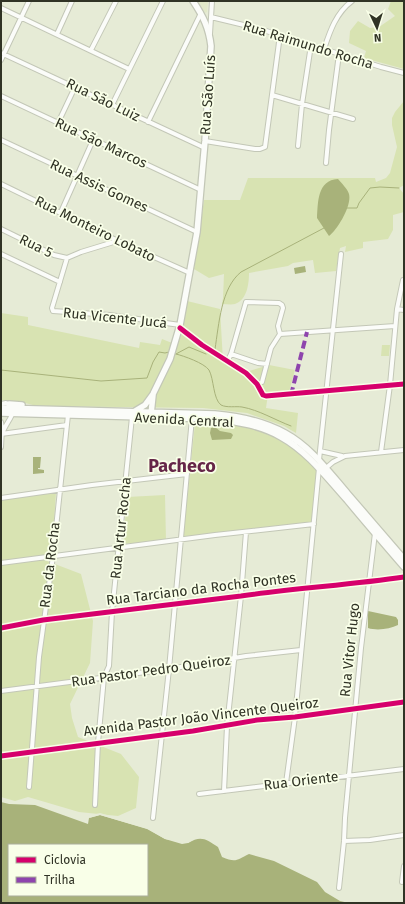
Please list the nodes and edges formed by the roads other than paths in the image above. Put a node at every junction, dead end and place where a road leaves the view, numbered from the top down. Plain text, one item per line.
1 (29, 1) edge
2 (72, 1) edge
3 (116, 1) edge
4 (163, 1) edge
5 (193, 1) edge
6 (212, 1) edge
7 (352, 1) edge
8 (1, 8) edge
9 (201, 13) junction
10 (21, 17) junction
11 (211, 17) junction
12 (57, 34) junction
13 (210, 34) junction
14 (280, 35) junction
15 (311, 45) junction
16 (324, 49) junction
17 (91, 50) junction
18 (2, 53) edge
19 (339, 54) junction
20 (1, 60) edge
21 (129, 69) junction
22 (404, 73) edge
23 (75, 87) junction
24 (272, 95) junction
25 (1, 96) edge
26 (302, 104) junction
27 (112, 105) junction
28 (331, 112) junction
29 (353, 119) dead end
30 (148, 122) junction
31 (58, 123) junction
32 (1, 140) edge
33 (93, 140) junction
34 (205, 141) junction
35 (298, 146) dead end
36 (205, 148) junction
37 (326, 163) dead end
38 (76, 176) junction
39 (1, 184) edge
40 (201, 190) junction
41 (61, 212) junction
42 (1, 229) edge
43 (197, 232) junction
44 (118, 241) junction
45 (1, 254) edge
46 (341, 254) dead end
47 (67, 258) junction
48 (190, 273) junction
49 (403, 280) dead end
50 (60, 282) junction
51 (397, 310) junction
52 (404, 310) edge
53 (395, 326) junction
54 (180, 327) junction
55 (333, 330) junction
56 (280, 334) junction
57 (231, 354) junction
58 (227, 362) junction
59 (267, 364) junction
60 (262, 382) dead end
61 (404, 384) edge
62 (390, 386) junction
63 (327, 391) junction
64 (153, 394) junction
65 (153, 401) junction
66 (1, 404) edge
67 (1, 408) edge
68 (11, 411) junction
69 (158, 412) junction
70 (1, 413) edge
71 (133, 414) junction
72 (68, 415) junction
73 (151, 415) junction
74 (192, 418) junction
75 (1, 421) edge
76 (67, 425) junction
77 (2, 434) edge
78 (1, 447) edge
79 (404, 450) edge
80 (320, 451) junction
81 (381, 452) junction
82 (342, 456) junction
83 (319, 460) junction
84 (319, 468) junction
85 (326, 468) junction
86 (187, 474) junction
87 (127, 482) junction
88 (59, 490) junction
89 (1, 498) edge
90 (314, 524) junction
91 (246, 532) junction
92 (375, 533) junction
93 (181, 540) junction
94 (120, 547) junction
95 (53, 556) junction
96 (404, 559) edge
97 (1, 563) edge
98 (404, 567) edge
99 (404, 577) edge
100 (370, 582) junction
101 (308, 587) junction
102 (241, 596) junction
103 (175, 604) junction
104 (112, 612) junction
105 (43, 620) junction
106 (1, 628) edge
107 (301, 650) junction
108 (234, 659) junction
109 (170, 669) junction
110 (104, 677) junction
111 (37, 686) junction
112 (1, 691) edge
113 (404, 702) edge
114 (356, 708) junction
115 (295, 718) junction
116 (227, 726) junction
117 (162, 734) junction
118 (98, 743) junction
119 (31, 751) junction
120 (1, 756) edge
121 (404, 769) edge
122 (349, 775) junction
123 (286, 783) junction
124 (29, 787) dead end
125 (224, 791) junction
126 (199, 794) dead end
127 (94, 805) dead end
128 (153, 818) dead end
129 (404, 835) edge
130 (344, 842) junction
131 (404, 866) edge
132 (402, 882) dead end
133 (339, 888) dead end

1 - 10 street
2 - 12 street
3 - 17 street
4 - 21 street
5 - 9 main road
6 - 11 street, Rua São Luís
7 - 16 street
8 - 10 street
9 - 13 main road
9 - 30 street
10 - 12 street
10 - 18 street
11 - 13 street, Rua São Luís
11 - 14 street, Rua Raimundo Rocha
12 - 17 street
13 - 34 main road, Rua São Luís
14 - 15 street, Rua Raimundo Rocha
14 - 24 street
15 - 16 street, Rua Raimundo Rocha
15 - 26 street
16 - 19 street, Rua Raimundo Rocha
17 - 21 street
18 - 20 street
18 - 23 street, Rua São Luiz
19 - 22 street, Rua Raimundo Rocha
19 - 28 street
21 - 27 street
23 - 27 street, Rua São Luiz
23 - 31 street
24 - 26 street
24 - 34 street
25 - 31 street, Rua São Marcos
26 - 28 street
26 - 35 street
27 - 30 street, Rua São Luiz
28 - 29 street
28 - 37 street
30 - 36 street, Rua São Luiz
31 - 33 street, Rua São Marcos
32 - 38 street, Rua Assis Gomes
33 - 38 street
33 - 40 street, Rua São Marcos
34 - 36 main road, Rua São Luís
36 - 40 main road, Rua São Luís
38 - 41 street
38 - 43 street, Rua Assis Gomes
39 - 41 street, Rua Monteiro Lobato
40 - 43 main road, Rua São Luís
41 - 44 street, Rua Monteiro Lobato
42 - 47 street, Rua 5
43 - 48 main road, Rua São Luís
44 - 47 street, Rua 5
44 - 48 street, Rua Monteiro Lobato
45 - 50 street
46 - 55 street
47 - 50 street
48 - 54 main road, Rua São Luís
49 - 51 street
50 - 54 street, Rua Vicente Jucá
51 - 52 street
51 - 53 street
53 - 55 street
53 - 62 street
54 - 58 street
54 - 64 main road, Rua São Luís
55 - 56 street
55 - 63 street
56 - 57 street
56 - 59 street
57 - 58 street
57 - 59 street
58 - 63 street
59 - 60 street
61 - 62 street
62 - 63 street
62 - 81 street
63 - 80 street
64 - 65 main road
64 - 71 main road
65 - 69 main road
65 - 73 main road
66 - 68 street
67 - 68 main road, Avenida Central
68 - 70 main road, Avenida Central
68 - 71 main road, Avenida Central
68 - 72 main road, Avenida Central
68 - 75 street
68 - 77 street
69 - 73 main road, Avenida Central
69 - 83 main road, Avenida Central
71 - 72 main road, Avenida Central
71 - 73 main road, Avenida Central
71 - 87 street, Rua Artur Rocha
72 - 76 street, Rua da Rocha
73 - 74 main road, Avenida Central
74 - 84 main road, Avenida Central
74 - 86 street
75 - 77 street
76 - 77 street
76 - 88 street, Rua da Rocha
77 - 78 street
79 - 81 street
80 - 82 street
80 - 83 street
81 - 82 street
82 - 85 street
83 - 85 main road, Avenida Central
84 - 90 street
84 - 92 main road, Avenida Central
85 - 96 main road, Avenida Central
86 - 87 street
86 - 93 street
87 - 88 street
87 - 94 street, Rua Artur Rocha
88 - 89 street
88 - 95 street, Rua da Rocha
90 - 91 street
90 - 101 street
91 - 93 street
91 - 102 street
92 - 98 main road, Avenida Central
92 - 100 street, Rua Vitor Hugo
93 - 94 street
93 - 103 street
94 - 95 street
94 - 104 street, Rua Artur Rocha
95 - 97 street
95 - 105 street, Rua da Rocha
99 - 100 street, Rua Tarciano da Rocha Pontes
100 - 101 street, Rua Tarciano da Rocha Pontes
100 - 114 street, Rua Vitor Hugo
101 - 102 street, Rua Tarciano da Rocha Pontes
101 - 107 street
102 - 103 street, Rua Tarciano da Rocha Pontes
102 - 108 street
103 - 104 street, Rua Tarciano da Rocha Pontes
103 - 109 street
104 - 105 street, Rua Tarciano da Rocha Pontes
104 - 110 street, Rua Artur Rocha
105 - 106 street, Rua Tarciano da Rocha Pontes
105 - 111 street, Rua da Rocha
107 - 108 street, Rua Pastor Pedro Queiroz
107 - 115 street
108 - 109 street, Rua Pastor Pedro Queiroz
108 - 116 street
109 - 110 street, Rua Pastor Pedro Queiroz
109 - 117 street
110 - 111 street, Rua Pastor Pedro Queiroz
110 - 118 street, Rua Artur Rocha
111 - 112 street, Rua Pastor Pedro Queiroz
111 - 119 street, Rua da Rocha
113 - 114 street, Avenida Pastor João Vincente Queiroz
114 - 115 street, Avenida Pastor João Vincente Queiroz
114 - 122 street, Rua Vitor Hugo
115 - 116 street, Avenida Pastor João Vincente Queiroz
115 - 123 street
116 - 117 street, Avenida Pastor João Vincente Queiroz
116 - 125 street
117 - 118 street, Avenida Pastor João Vincente Queiroz
117 - 128 street
118 - 119 street, Avenida Pastor João Vincente Queiroz
118 - 127 street, Rua Artur Rocha
119 - 120 street, Avenida Pastor João Vincente Queiroz
119 - 124 street, Rua da Rocha
121 - 122 street, Rua Oriente
122 - 123 street, Rua Oriente
122 - 130 street, Rua Vitor Hugo
123 - 125 street, Rua Oriente
125 - 126 street, Rua Oriente
129 - 130 street
130 - 133 street, Rua Vitor Hugo
131 - 132 street

